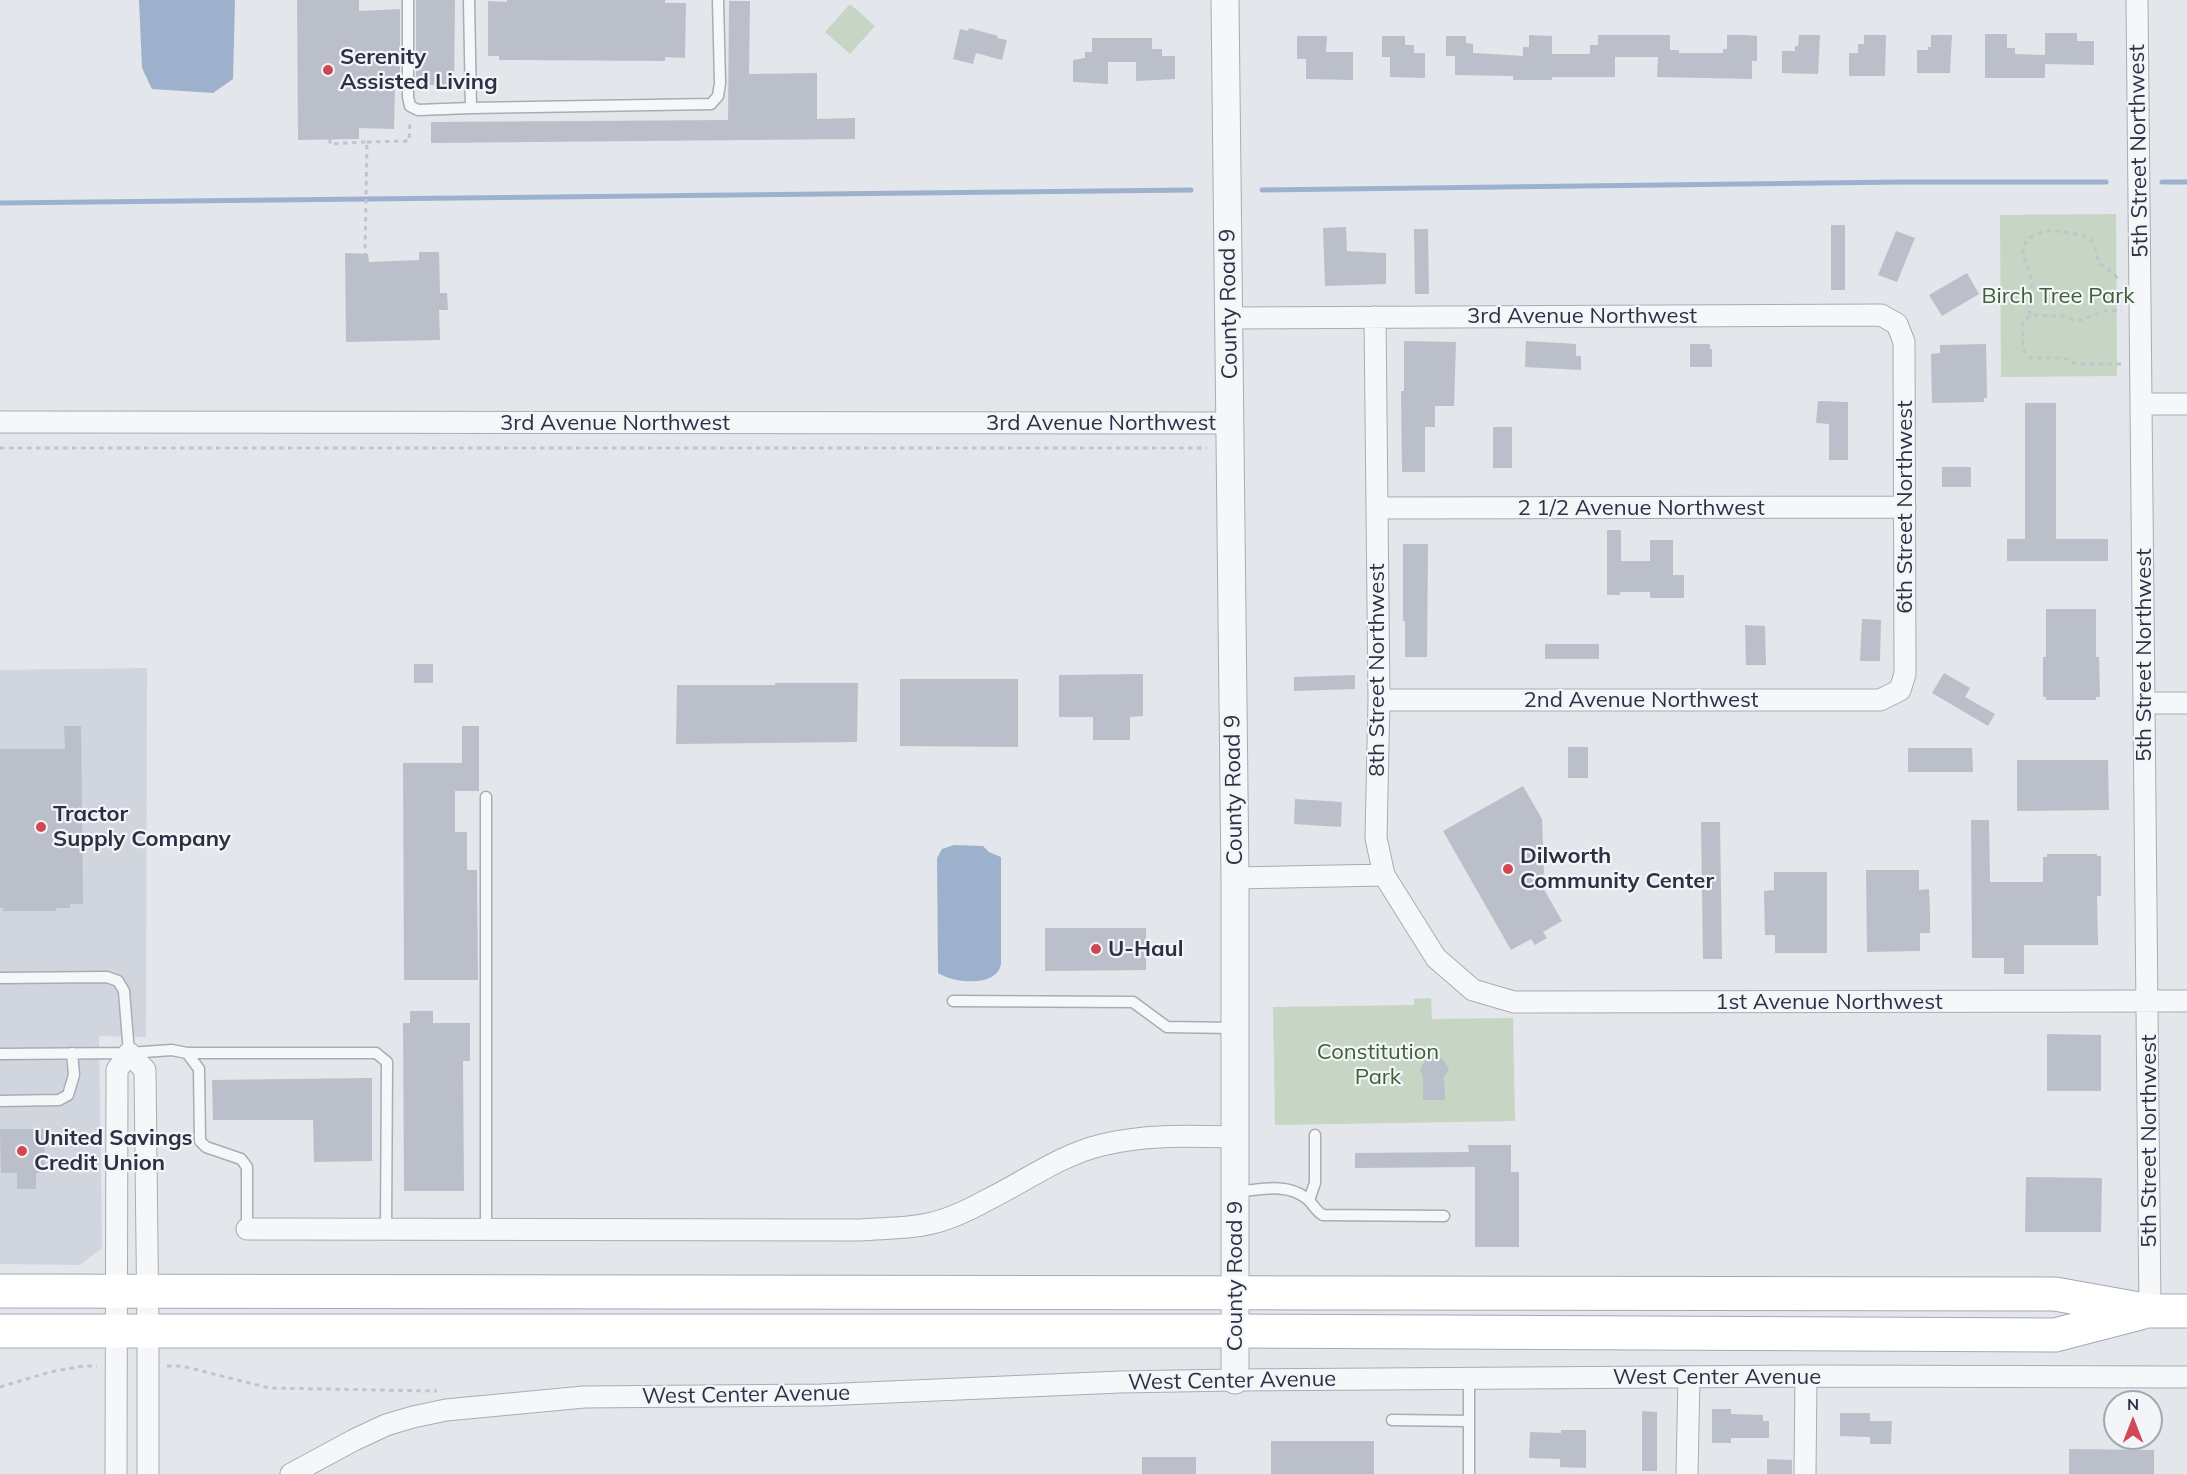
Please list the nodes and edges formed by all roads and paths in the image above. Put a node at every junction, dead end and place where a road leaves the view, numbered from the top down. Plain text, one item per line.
1 (408, 0) edge
2 (469, 0) edge
3 (718, 0) edge
4 (1225, 0) edge
5 (2137, 0) edge
6 (410, 106) junction
7 (471, 108) junction
8 (330, 139) dead end
9 (367, 142) junction
10 (365, 254) dead end
11 (2120, 291) dead end
12 (2120, 301) dead end
13 (2120, 311) junction
14 (2141, 311) junction
15 (2030, 315) junction
16 (1375, 317) junction
17 (1229, 318) junction
18 (1897, 324) joint
19 (2121, 373) dead end
20 (2142, 404) junction
21 (2187, 404) edge
22 (0, 422) edge
23 (1231, 436) junction
24 (0, 448) edge
25 (1905, 507) junction
26 (1377, 508) junction
27 (1900, 690) joint
28 (1379, 700) junction
29 (2144, 703) junction
30 (2187, 703) edge
31 (486, 797) dead end
32 (1384, 875) junction
33 (1235, 878) junction
34 (0, 978) edge
35 (1473, 990) joint
36 (953, 1000) dead end
37 (2148, 1001) junction
38 (2187, 1001) edge
39 (1235, 1028) junction
40 (72, 1053) junction
41 (129, 1053) junction
42 (187, 1053) junction
43 (0, 1054) edge
44 (0, 1101) edge
45 (1315, 1135) dead end
46 (1235, 1137) junction
47 (1234, 1192) junction
48 (1308, 1200) junction
49 (1444, 1216) dead end
50 (247, 1229) joint
51 (386, 1229) junction
52 (486, 1230) junction
53 (0, 1292) edge
54 (132, 1292) junction
55 (1234, 1292) junction
56 (2150, 1311) junction
57 (2187, 1311) edge
58 (0, 1331) edge
59 (116, 1331) junction
60 (148, 1331) junction
61 (1234, 1331) junction
62 (116, 1366) junction
63 (148, 1366) junction
64 (1806, 1376) junction
65 (1689, 1377) junction
66 (2187, 1377) edge
67 (1469, 1378) junction
68 (1235, 1380) junction
69 (0, 1387) edge
70 (440, 1391) dead end
71 (1392, 1420) dead end
72 (1469, 1421) junction
73 (116, 1474) edge
74 (148, 1474) edge
75 (291, 1474) edge
76 (1469, 1474) edge
77 (1687, 1474) edge
78 (1805, 1474) edge

1 - 6 lane
2 - 7 lane
3 - 7 lane
4 - 17 street, County Road 9
5 - 14 street, 5th Street Northwest
6 - 7 lane
6 - 9 path
8 - 9 path
9 - 10 path
11 - 15 path
12 - 13 path
13 - 14 path
13 - 15 path
14 - 20 street, 5th Street Northwest
15 - 19 path
16 - 17 street, 3rd Avenue Northwest
16 - 18 street, 3rd Avenue Northwest
16 - 26 street, 8th Street Northwest
17 - 23 street, County Road 9
18 - 25 street, 6th Street Northwest
20 - 21 street
20 - 29 street, 5th Street Northwest
22 - 23 street, 3rd Avenue Northwest
23 - 24 path
23 - 33 street, County Road 9
25 - 26 street, 2 1/2 Avenue Northwest
25 - 27 street, 6th Street Northwest
26 - 28 street, 8th Street Northwest
27 - 28 street, 2nd Avenue Northwest
28 - 32 street, 8th Street Northwest
29 - 30 street
29 - 37 street, 5th Street Northwest
31 - 52 lane
32 - 33 street
32 - 35 street, 8th Street Northwest
33 - 39 street, County Road 9
34 - 41 lane
35 - 37 street, 1st Avenue Northwest
36 - 39 lane
37 - 38 street, 1st Avenue Northwest
37 - 56 street, 5th Street Northwest
39 - 46 street, County Road 9
40 - 41 lane
40 - 43 lane
40 - 44 lane
41 - 42 lane
41 - 54 street
41 - 54 street
42 - 50 lane
42 - 51 lane
45 - 48 lane
46 - 47 street, County Road 9
46 - 52 street
47 - 48 lane
47 - 55 street, County Road 9
48 - 49 lane
50 - 51 street
51 - 52 street
53 - 54 main road
54 - 55 main road
54 - 59 street
54 - 60 street
55 - 56 main road
55 - 61 street, County Road 9
56 - 57 main road
56 - 61 main road
58 - 59 main road
59 - 60 main road
59 - 62 street
60 - 61 main road
60 - 63 street
61 - 68 street, County Road 9
62 - 69 path
62 - 73 street
63 - 70 path
63 - 74 street
64 - 65 street, West Center Avenue
64 - 66 street, West Center Avenue
64 - 78 street
65 - 67 street, West Center Avenue
65 - 77 street
67 - 68 street, West Center Avenue
67 - 72 lane
68 - 75 street, West Center Avenue
71 - 72 lane
72 - 76 lane

